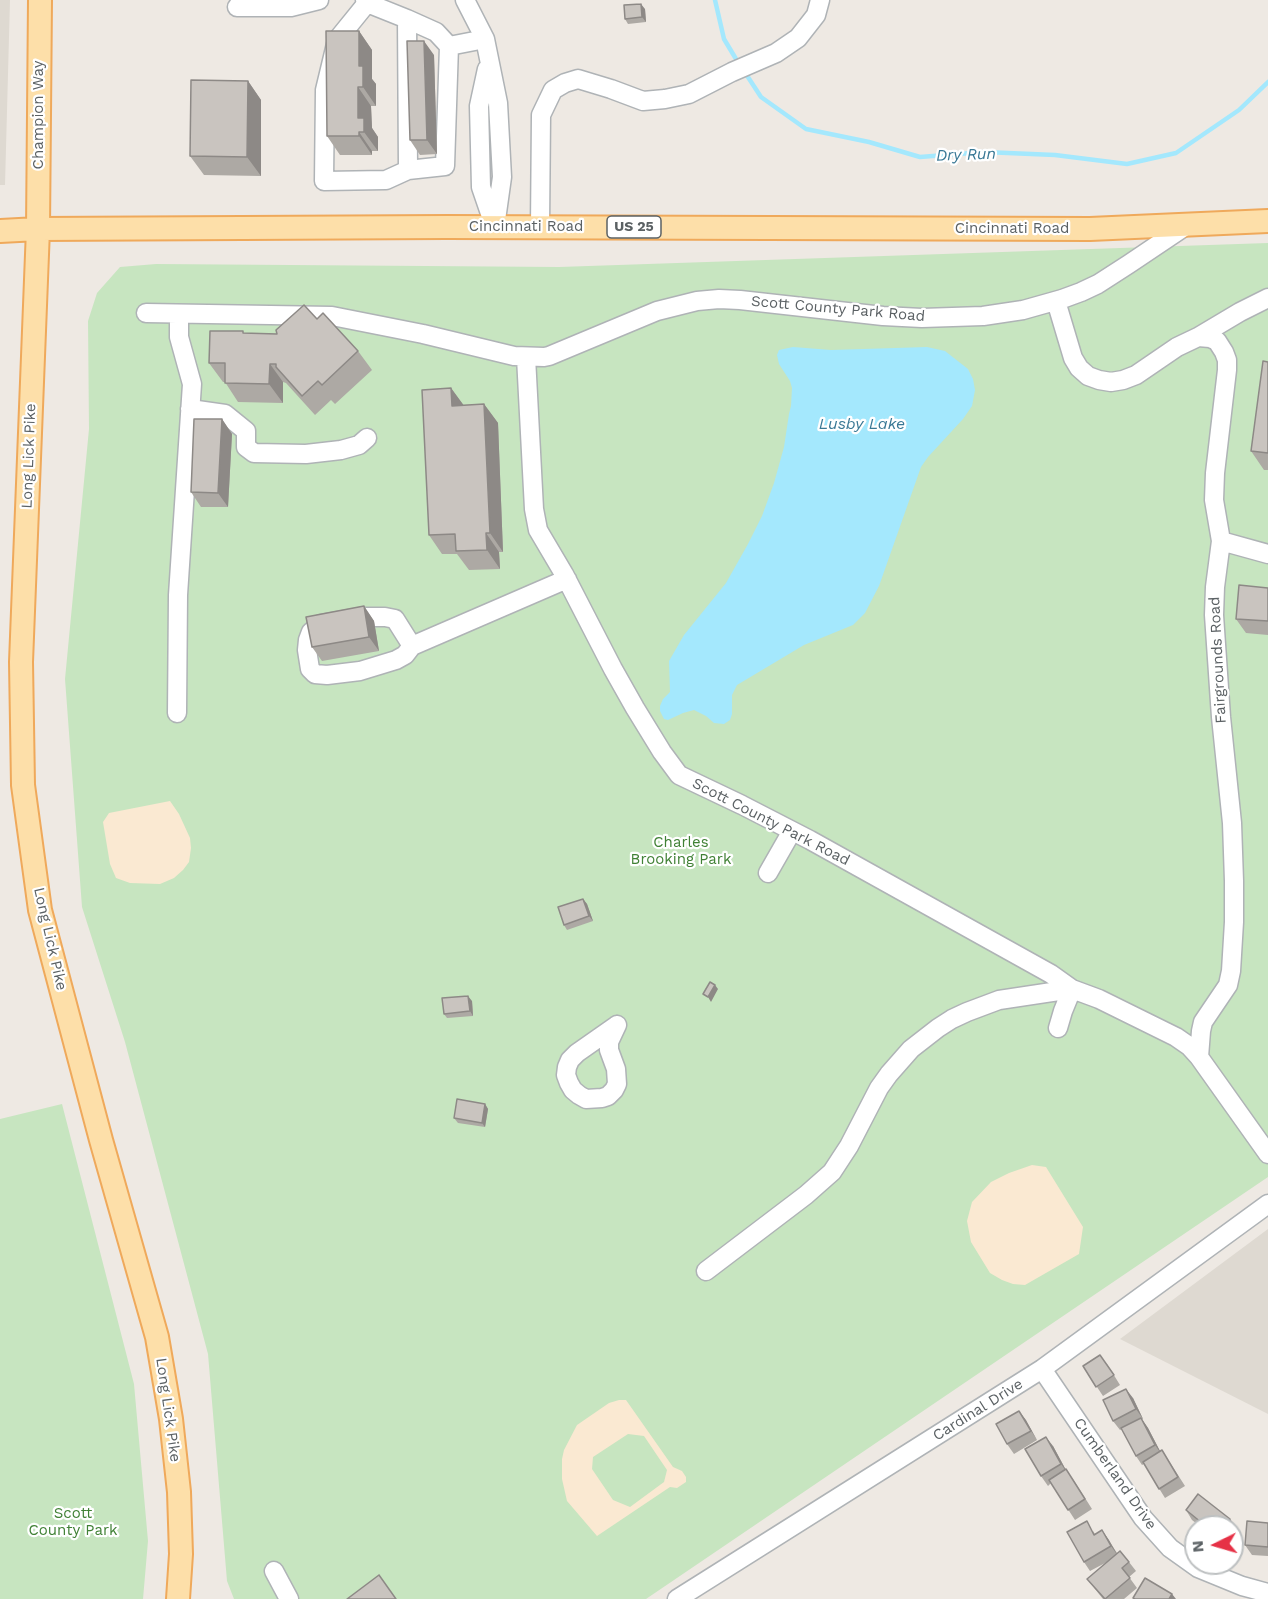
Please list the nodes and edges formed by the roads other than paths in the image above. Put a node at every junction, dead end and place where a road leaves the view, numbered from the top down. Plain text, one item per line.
1 (40, 0) edge
2 (319, 0) edge
3 (465, 0) edge
4 (820, 0) edge
5 (366, 2) edge
6 (237, 8) dead end
7 (407, 19) junction
8 (486, 39) junction
9 (449, 46) junction
10 (408, 170) junction
11 (1268, 221) edge
12 (1187, 225) junction
13 (495, 227) junction
14 (540, 227) junction
15 (38, 229) junction
16 (0, 231) edge
17 (1268, 298) edge
18 (1056, 301) junction
19 (146, 313) dead end
20 (179, 314) junction
21 (1197, 337) junction
22 (526, 357) junction
23 (190, 409) junction
24 (367, 438) dead end
25 (1221, 541) junction
26 (1268, 554) edge
27 (567, 579) junction
28 (412, 646) junction
29 (177, 713) dead end
30 (792, 831) junction
31 (768, 873) dead end
32 (1072, 989) junction
33 (1058, 1028) dead end
34 (1199, 1057) junction
35 (1268, 1154) edge
36 (1268, 1204) edge
37 (706, 1271) dead end
38 (1042, 1369) junction
39 (274, 1571) dead end
40 (1268, 1593) edge
41 (178, 1599) edge
42 (289, 1599) edge
43 (677, 1599) edge

1 - 15 main road, Champion Way
2 - 6 street
3 - 8 street
4 - 14 street
5 - 7 street
5 - 10 street
7 - 9 street
7 - 10 street
8 - 9 street
8 - 13 street
9 - 10 street
11 - 12 main road, Cincinnati Road / US 25
12 - 14 main road, Cincinnati Road / US 25
12 - 18 street, Scott County Park Road
13 - 14 main road, Cincinnati Road / US 25
13 - 15 main road, Cincinnati Road / US 25
15 - 16 main road, Cincinnati Road / US 25
15 - 41 main road, Long Lick Pike
17 - 21 street
18 - 21 street
18 - 22 street, Scott County Park Road
19 - 20 street
20 - 22 street
20 - 23 street
21 - 25 street, Fairgrounds Road
22 - 27 street, Scott County Park Road
23 - 24 street
23 - 29 street
25 - 26 street
25 - 34 street, Fairgrounds Road
27 - 28 street
27 - 30 street, Scott County Park Road
28 - 28 street
30 - 31 street
30 - 32 street, Scott County Park Road
32 - 33 street
32 - 34 street
32 - 37 street
34 - 35 street
36 - 38 street, Cardinal Drive
38 - 40 street, Cumberland Drive
38 - 43 street, Cardinal Drive
39 - 42 street

